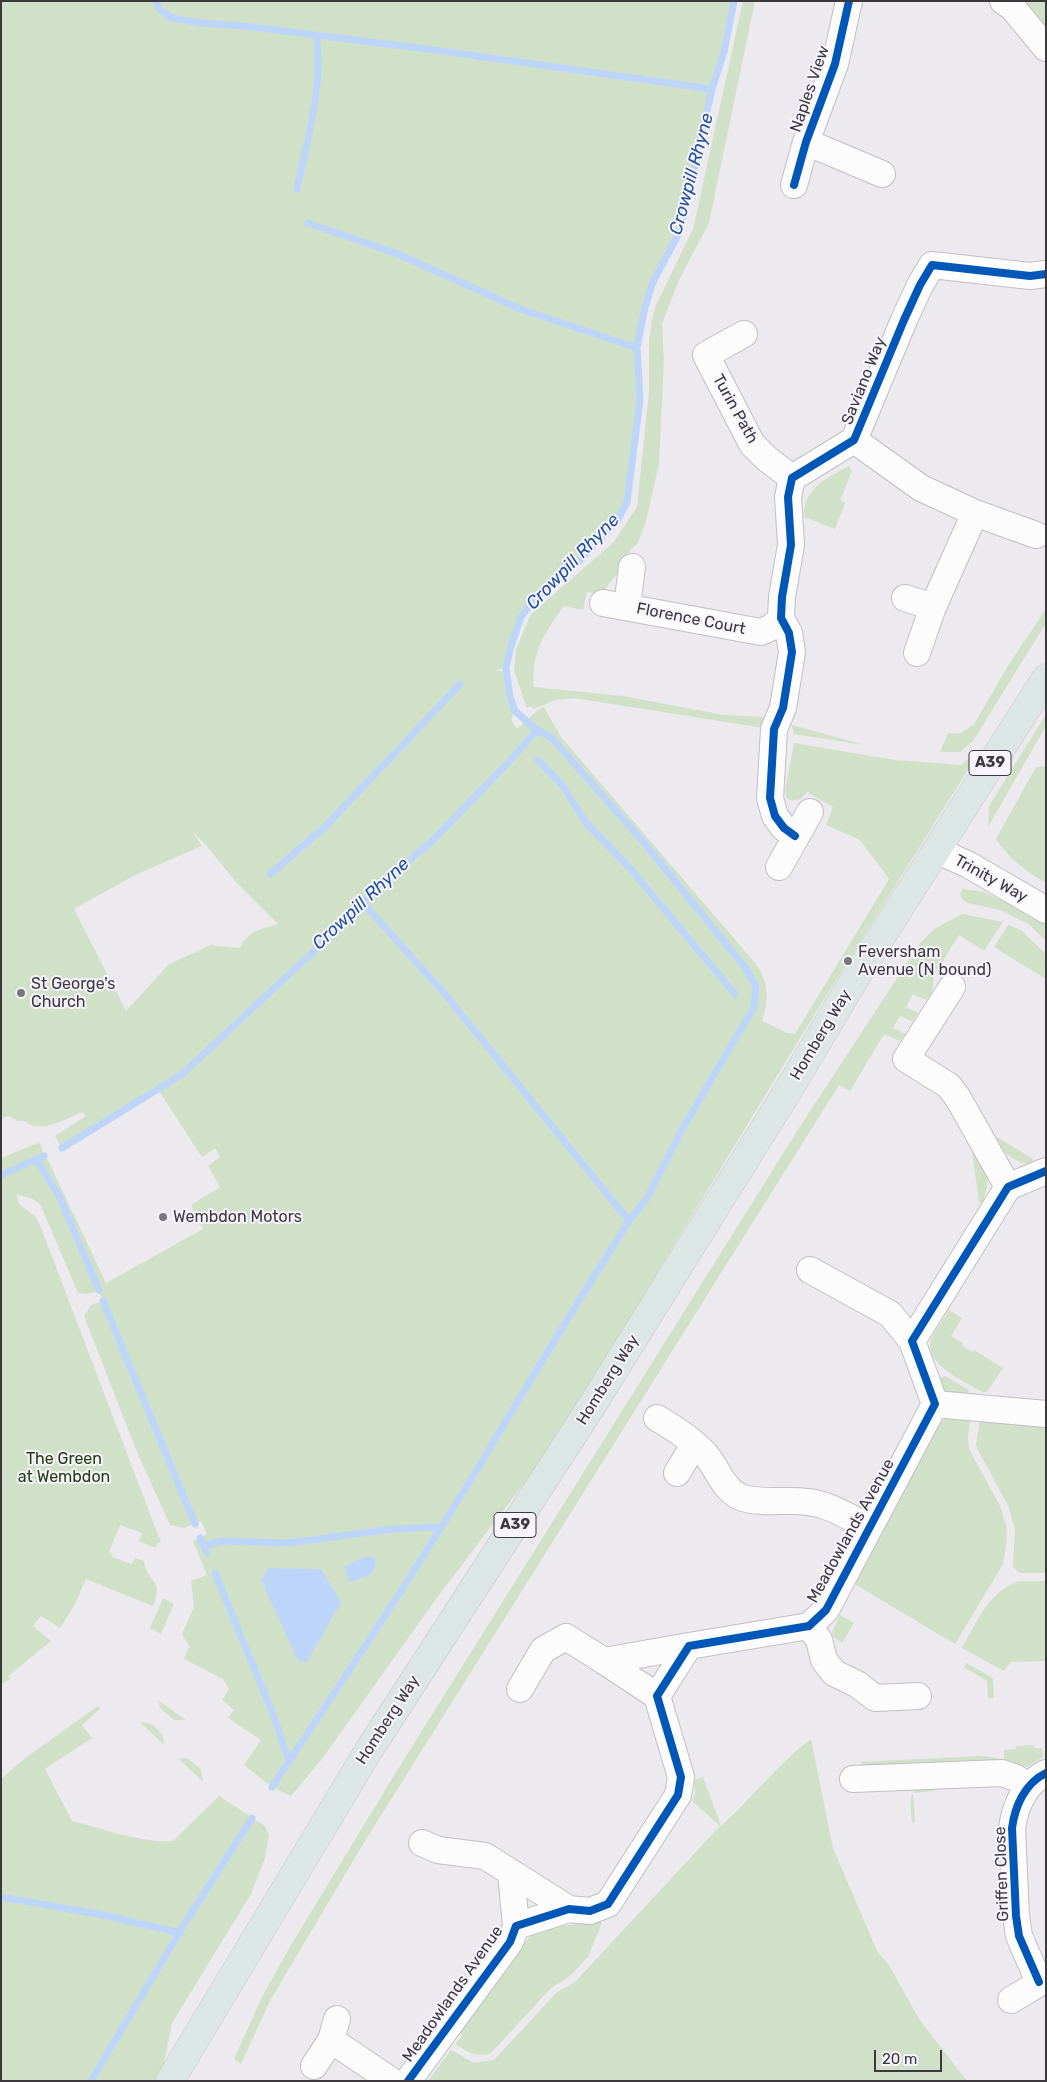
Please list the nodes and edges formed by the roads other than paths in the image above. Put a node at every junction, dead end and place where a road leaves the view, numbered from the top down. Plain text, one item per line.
1 (849, 1) edge
2 (1003, 1) edge
3 (1046, 48) edge
4 (806, 142) junction
5 (882, 174) dead end
6 (794, 185) dead end
7 (1046, 274) edge
8 (744, 334) dead end
9 (854, 440) junction
10 (792, 478) junction
11 (976, 514) junction
12 (1036, 535) dead end
13 (632, 567) dead end
14 (905, 598) dead end
15 (933, 608) junction
16 (781, 618) junction
17 (917, 653) dead end
18 (1046, 678) edge
19 (810, 812) dead end
20 (795, 836) junction
21 (936, 850) junction
22 (779, 867) dead end
23 (1046, 910) edge
24 (952, 987) dead end
25 (1046, 1172) edge
26 (1008, 1187) junction
27 (810, 1270) dead end
28 (912, 1341) junction
29 (935, 1404) junction
30 (1046, 1414) edge
31 (657, 1418) dead end
32 (694, 1445) junction
33 (677, 1473) dead end
34 (869, 1527) junction
35 (809, 1626) junction
36 (689, 1646) junction
37 (604, 1661) junction
38 (520, 1689) dead end
39 (657, 1696) junction
40 (918, 1696) dead end
41 (853, 1779) dead end
42 (1037, 1780) edge
43 (422, 1843) dead end
44 (511, 1874) junction
45 (569, 1909) junction
46 (516, 1926) junction
47 (1043, 1980) edge
48 (1011, 2000) dead end
49 (314, 2066) dead end
50 (170, 2081) edge
51 (392, 2081) edge
52 (408, 2081) edge

1 - 4 street, Naples View
2 - 3 street
4 - 5 street, Naples View
4 - 6 street, Naples View
7 - 9 street, Saviano Way
8 - 10 street, Turin Path
9 - 10 street, Saviano Way
9 - 11 street
10 - 16 street
11 - 12 street
11 - 15 street
13 - 16 street, Florence Court
14 - 15 street
15 - 17 street
16 - 20 street
18 - 21 main road, Homberg Way / A39
19 - 20 street
20 - 22 street
21 - 23 street, Trinity Way
21 - 50 main road, Homberg Way / A39
24 - 26 street
25 - 26 street
26 - 28 street
27 - 28 street
28 - 29 street
29 - 30 street
29 - 34 street, Meadowlands Avenue
31 - 32 street
32 - 33 street
32 - 34 street
34 - 35 street, Meadowlands Avenue
35 - 36 street, Meadowlands Avenue
35 - 40 street, Meadowlands Avenue
36 - 37 street, Meadowlands Avenue
36 - 39 street
37 - 38 street
37 - 39 street
39 - 45 street, Meadowlands Avenue
41 - 42 street, Griffen Close
42 - 47 street, Griffen Close
43 - 44 street, Meadowlands Avenue
44 - 45 street, Meadowlands Avenue
44 - 46 street, Meadowlands Avenue
45 - 46 street, Meadowlands Avenue
46 - 52 street, Meadowlands Avenue
47 - 48 street, Griffen Close
49 - 51 street

